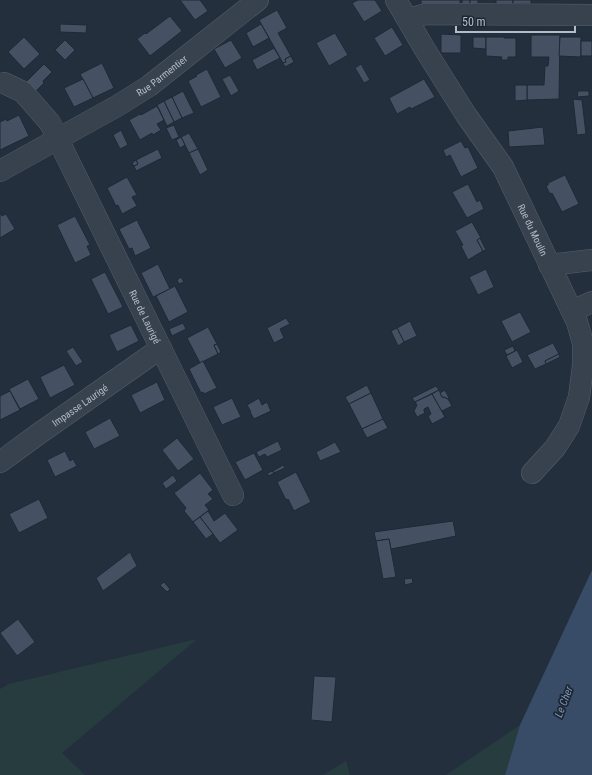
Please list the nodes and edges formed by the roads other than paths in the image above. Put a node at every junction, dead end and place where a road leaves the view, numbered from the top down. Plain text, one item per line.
1 (258, 0) edge
2 (396, 0) edge
3 (592, 15) edge
4 (408, 19) junction
5 (4, 83) dead end
6 (57, 139) junction
7 (0, 170) edge
8 (592, 260) edge
9 (549, 265) junction
10 (592, 302) edge
11 (572, 311) junction
12 (160, 348) junction
13 (0, 462) edge
14 (532, 472) dead end
15 (233, 495) dead end

1 - 6 street, Rue Parmentier
2 - 4 street, Rue du Moulin
3 - 4 street
4 - 9 street, Rue du Moulin
5 - 6 street
6 - 7 street, Rue Parmentier
6 - 12 street, Rue de Laurigé
8 - 9 street
9 - 11 street, Rue du Moulin
10 - 11 street
11 - 14 street, Rue du Moulin
12 - 13 street, Impasse Laurigé
12 - 15 street, Rue de Laurigé

